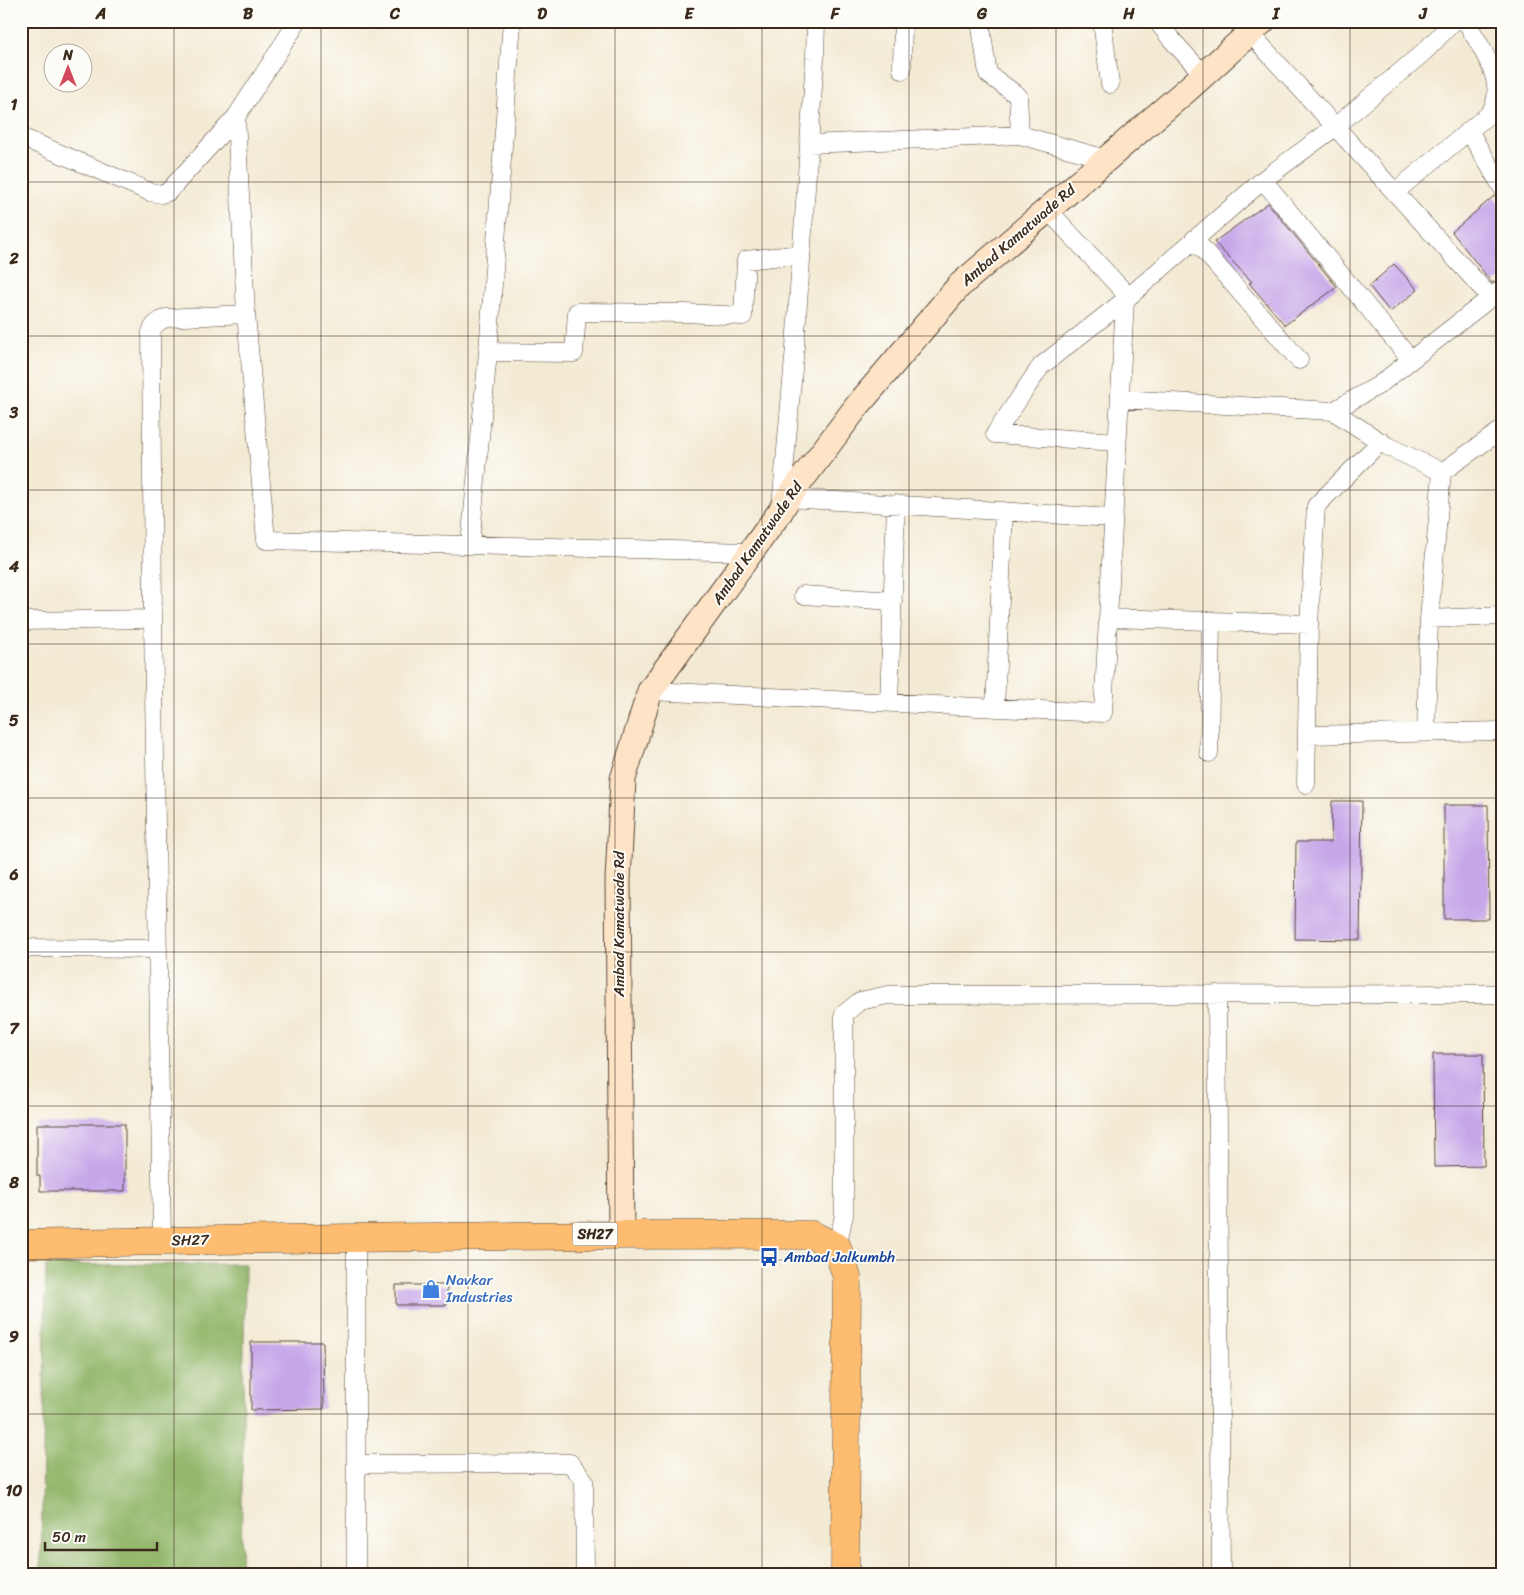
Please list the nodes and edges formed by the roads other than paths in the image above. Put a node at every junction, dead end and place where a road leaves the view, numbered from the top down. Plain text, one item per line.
1 (298, 21) edge
2 (512, 21) edge
3 (816, 21) edge
4 (903, 21) edge
5 (980, 21) edge
6 (1102, 21) edge
7 (1157, 21) edge
8 (1454, 21) edge
9 (1466, 21) edge
10 (1256, 27) edge
11 (902, 70) dead end
12 (1204, 75) junction
13 (1110, 84) dead end
14 (236, 117) junction
15 (1335, 127) junction
16 (1469, 131) junction
17 (1020, 135) junction
18 (21, 137) edge
19 (809, 144) junction
20 (1106, 159) junction
21 (1263, 180) junction
22 (1503, 189) edge
23 (1395, 192) junction
24 (1048, 210) junction
25 (1194, 239) junction
26 (801, 254) junction
27 (1497, 293) edge
28 (1126, 298) junction
29 (246, 314) junction
30 (488, 352) junction
31 (1299, 360) dead end
32 (1411, 360) junction
33 (1120, 399) junction
34 (1333, 411) junction
35 (1503, 428) edge
36 (1117, 442) junction
37 (1381, 442) junction
38 (1442, 472) junction
39 (896, 504) junction
40 (784, 505) junction
41 (1004, 511) junction
42 (1113, 518) junction
43 (470, 545) junction
44 (751, 552) junction
45 (802, 595) dead end
46 (893, 601) junction
47 (1503, 616) edge
48 (1108, 618) junction
49 (153, 619) junction
50 (1429, 619) junction
51 (21, 621) edge
52 (1211, 621) junction
53 (1309, 624) junction
54 (650, 691) junction
55 (889, 703) junction
56 (994, 708) junction
57 (1503, 731) edge
58 (1426, 733) junction
59 (1307, 735) junction
60 (1209, 752) dead end
61 (1306, 784) dead end
62 (21, 948) edge
63 (158, 949) junction
64 (1217, 994) junction
65 (1503, 994) edge
66 (621, 1234) junction
67 (356, 1236) junction
68 (162, 1241) junction
69 (21, 1244) edge
70 (837, 1248) junction
71 (356, 1464) junction
72 (356, 1574) edge
73 (585, 1574) edge
74 (845, 1574) edge
75 (1221, 1574) edge

1 - 14 street
2 - 30 street
3 - 19 street
4 - 11 street
5 - 17 street
6 - 13 street
7 - 12 street
8 - 15 street
9 - 16 street
10 - 12 street, Ambad Kamatwade Rd
10 - 15 street
12 - 20 street, Ambad Kamatwade Rd
14 - 18 street
14 - 29 street
15 - 21 street
15 - 23 street
16 - 22 street
16 - 23 street
17 - 19 street
17 - 20 street
19 - 26 street
20 - 24 street, Ambad Kamatwade Rd
21 - 25 street
21 - 32 street
23 - 27 street
24 - 28 street
24 - 40 street, Ambad Kamatwade Rd
25 - 28 street
25 - 31 street
26 - 30 street
26 - 40 street
27 - 32 street
28 - 33 street
28 - 36 street
29 - 43 street
29 - 49 street
30 - 43 street
32 - 34 street
33 - 34 street
33 - 36 street
34 - 37 street
35 - 38 street
36 - 42 street
37 - 38 street
37 - 53 street
38 - 50 street
39 - 40 street
39 - 41 street
39 - 46 street
40 - 44 street, Ambad Kamatwade Rd
41 - 42 street
41 - 56 street
42 - 48 street
43 - 44 street
44 - 54 street, Ambad Kamatwade Rd
45 - 46 street
46 - 55 street
47 - 50 street
48 - 52 street
48 - 56 street
49 - 51 street
49 - 63 street
50 - 58 street
52 - 53 street
52 - 60 street
53 - 59 street
54 - 55 street
54 - 66 street, Ambad Kamatwade Rd
55 - 56 street
57 - 58 street
58 - 59 street
59 - 61 street
62 - 63 street
63 - 68 street
64 - 65 street
64 - 70 street
64 - 75 street
66 - 67 main road, SH27 / SH27
66 - 70 main road, SH27 / SH27
67 - 68 main road, SH27 / SH27
67 - 71 street
68 - 69 main road, SH27 / SH27
70 - 74 main road
71 - 72 street
71 - 73 street

